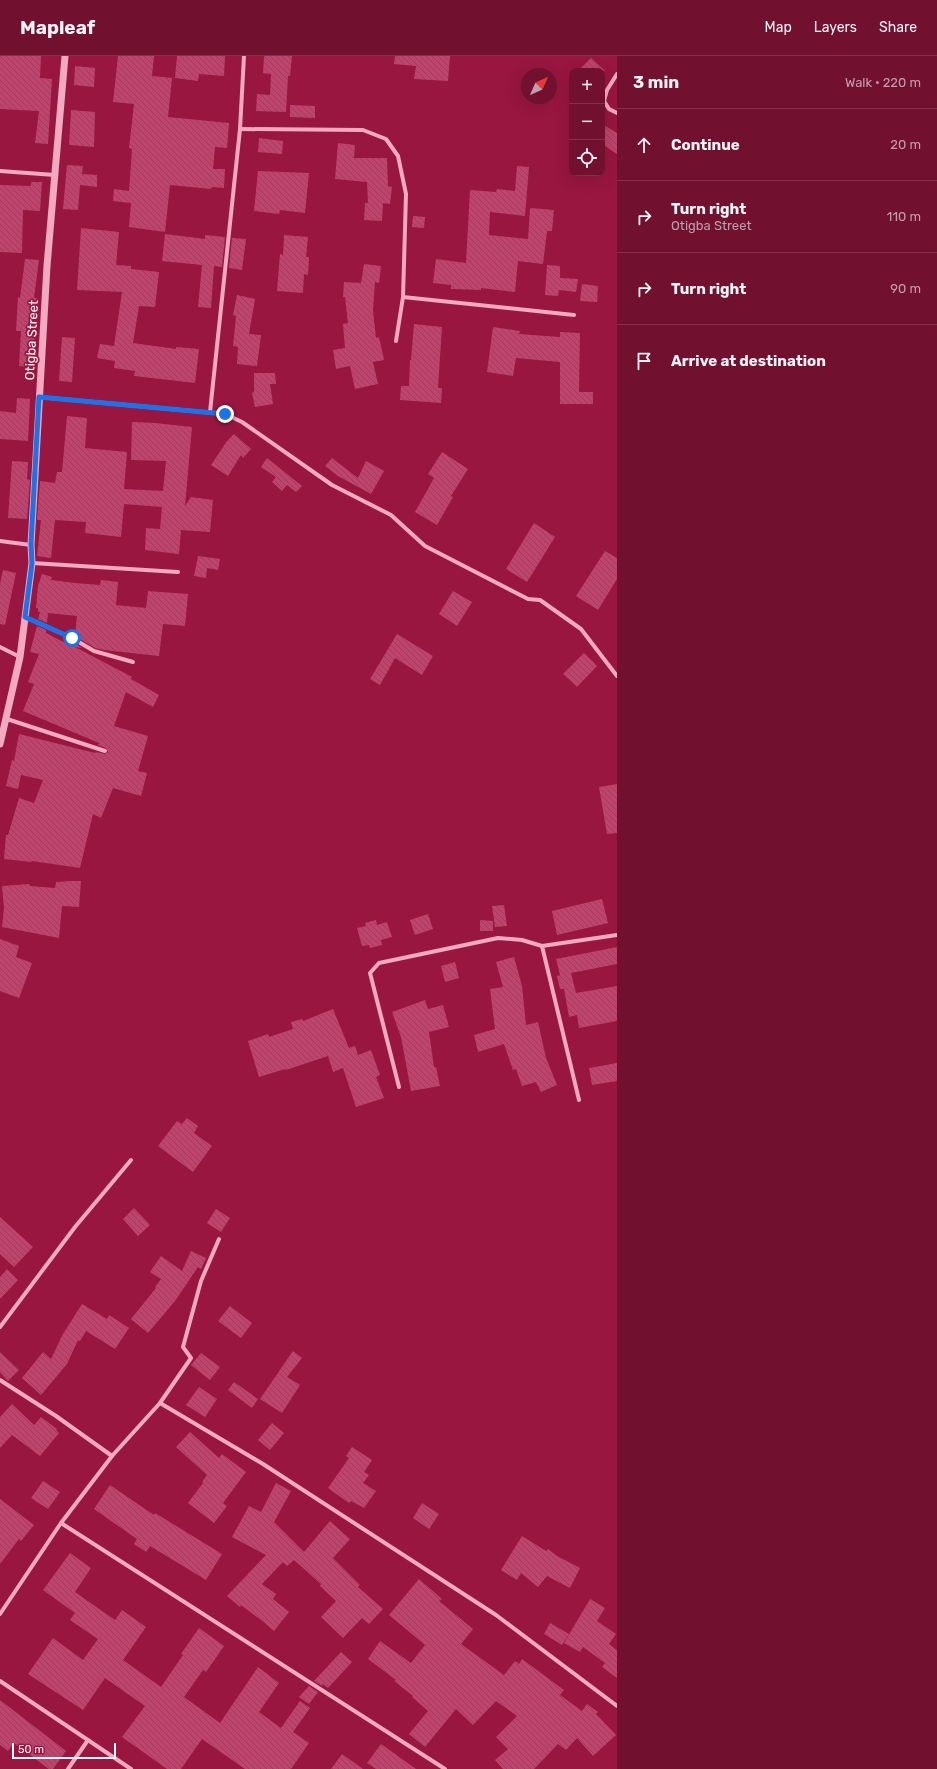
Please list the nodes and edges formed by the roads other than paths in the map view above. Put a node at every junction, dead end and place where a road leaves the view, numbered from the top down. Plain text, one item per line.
1 (65, 56) edge
2 (244, 56) edge
3 (617, 74) edge
4 (617, 113) edge
5 (240, 129) junction
6 (0, 171) edge
7 (55, 175) junction
8 (403, 297) junction
9 (574, 315) dead end
10 (396, 341) dead end
11 (39, 397) junction
12 (210, 412) junction
13 (0, 541) edge
14 (31, 544) junction
15 (32, 563) junction
16 (178, 572) dead end
17 (25, 617) junction
18 (0, 647) edge
19 (20, 657) junction
20 (133, 662) dead end
21 (617, 676) edge
22 (7, 719) junction
23 (0, 740) edge
24 (0, 744) edge
25 (105, 751) dead end
26 (617, 935) edge
27 (542, 946) junction
28 (399, 1087) dead end
29 (579, 1100) dead end
30 (131, 1160) dead end
31 (220, 1239) dead end
32 (0, 1327) edge
33 (0, 1380) edge
34 (160, 1403) junction
35 (112, 1456) junction
36 (61, 1523) junction
37 (0, 1614) edge
38 (0, 1681) edge
39 (617, 1706) edge
40 (88, 1740) junction
41 (68, 1769) edge
42 (131, 1769) edge
43 (445, 1769) edge

1 - 7 street, Otigba Street
2 - 5 street
3 - 4 street
5 - 8 street
5 - 12 street
6 - 7 street
7 - 11 street, Otigba Street
8 - 9 street
8 - 10 street
11 - 12 street
11 - 14 street, Otigba Street
12 - 21 street
13 - 14 street
14 - 15 street, Otigba Street
15 - 16 street
15 - 17 street, Otigba Street
17 - 19 street, Otigba Street
17 - 20 street
18 - 19 street
19 - 22 street, Otigba Street
22 - 23 street, Otigba Street
22 - 25 street
23 - 24 street, Otigba Street
26 - 27 street
27 - 28 street
27 - 29 street
30 - 32 street
31 - 34 street
33 - 35 street
34 - 35 street
34 - 39 street
35 - 36 street
36 - 37 street
36 - 43 street
38 - 40 street
40 - 41 street
40 - 42 street

